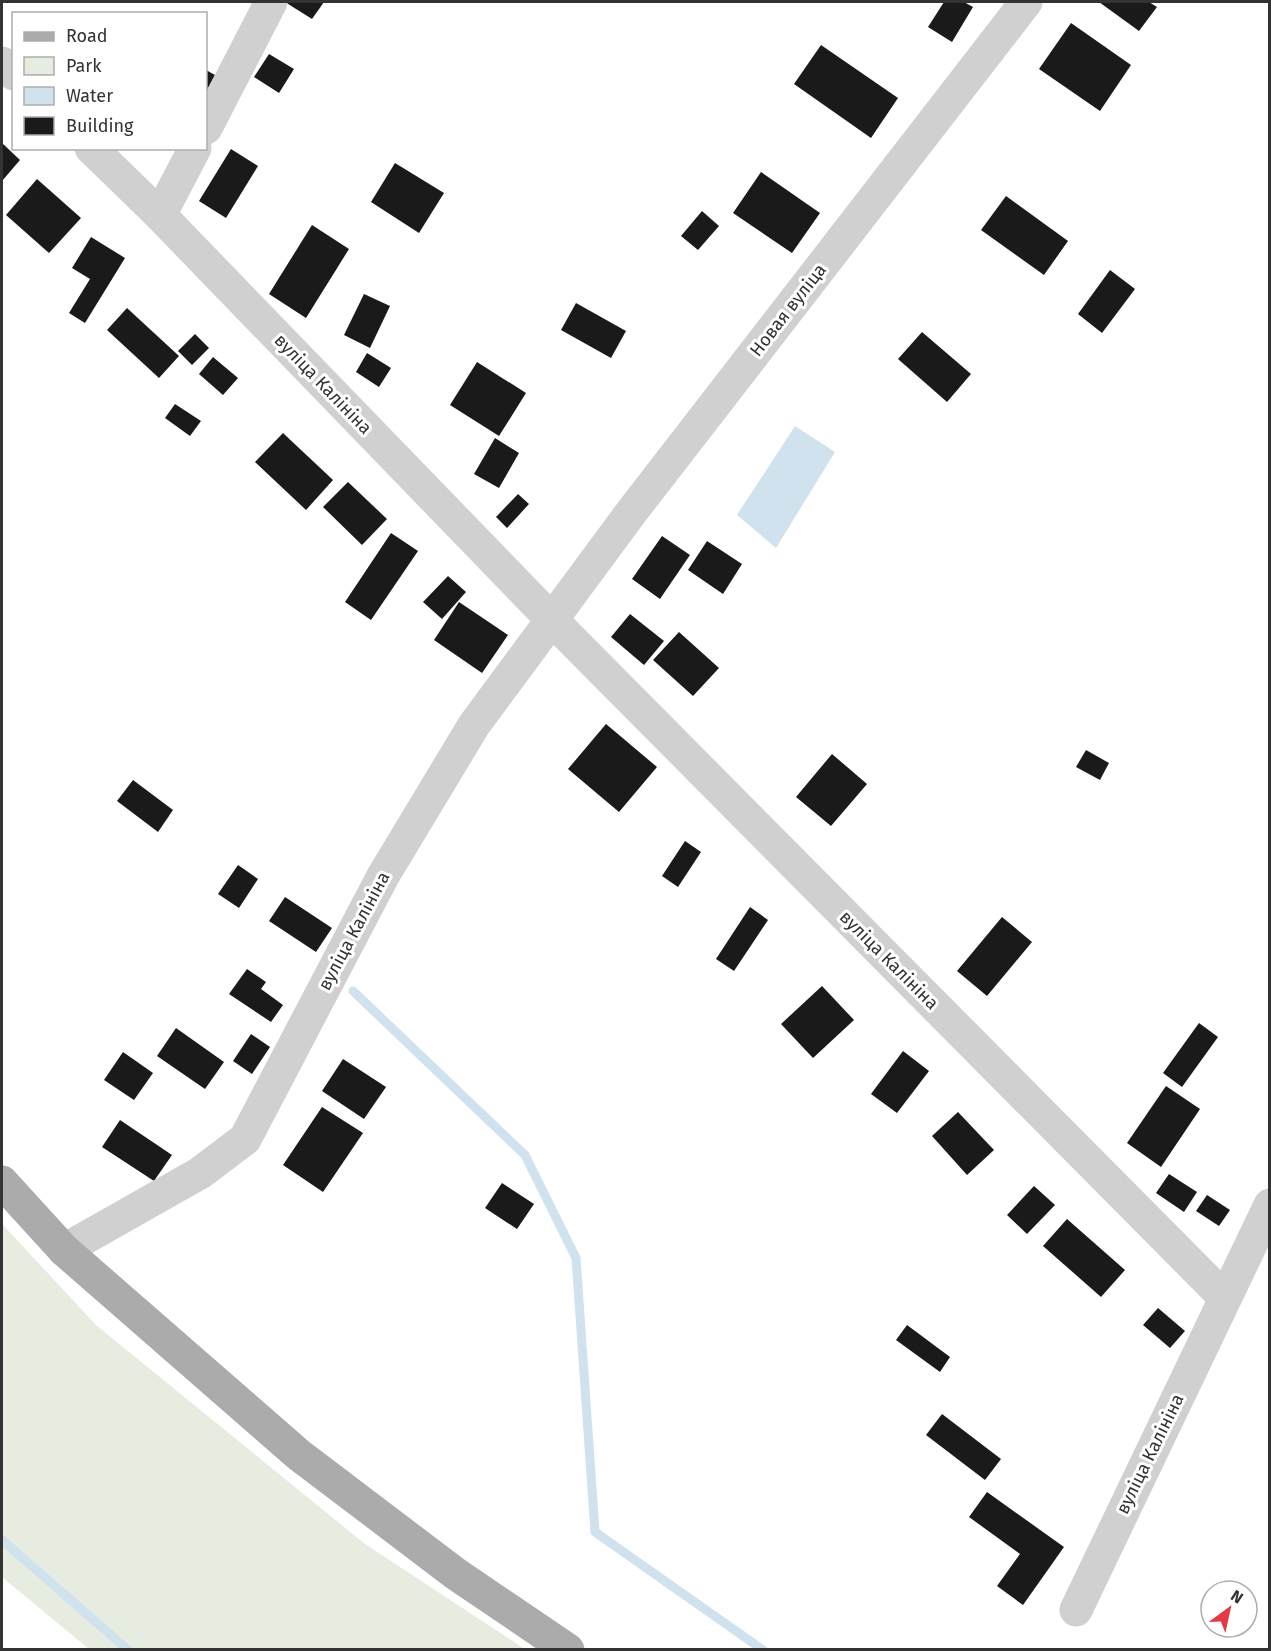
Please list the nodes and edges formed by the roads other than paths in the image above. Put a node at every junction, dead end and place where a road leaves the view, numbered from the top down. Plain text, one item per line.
1 (272, 2) edge
2 (1026, 2) edge
3 (207, 126) edge
4 (93, 150) edge
5 (194, 150) edge
6 (160, 215) junction
7 (553, 621) junction
8 (2, 1182) edge
9 (1269, 1205) edge
10 (64, 1250) junction
11 (1225, 1298) junction
12 (1076, 1610) dead end
13 (568, 1650) edge

1 - 3 street
2 - 7 street, Новая вуліца
4 - 6 street, вуліца Калініна
5 - 6 street
6 - 7 street, вуліца Калініна
7 - 10 street, вуліца Калініна
7 - 11 street, вуліца Калініна
8 - 10 main road
9 - 11 street, вуліца Калініна
10 - 13 main road
11 - 12 street, вуліца Калініна

